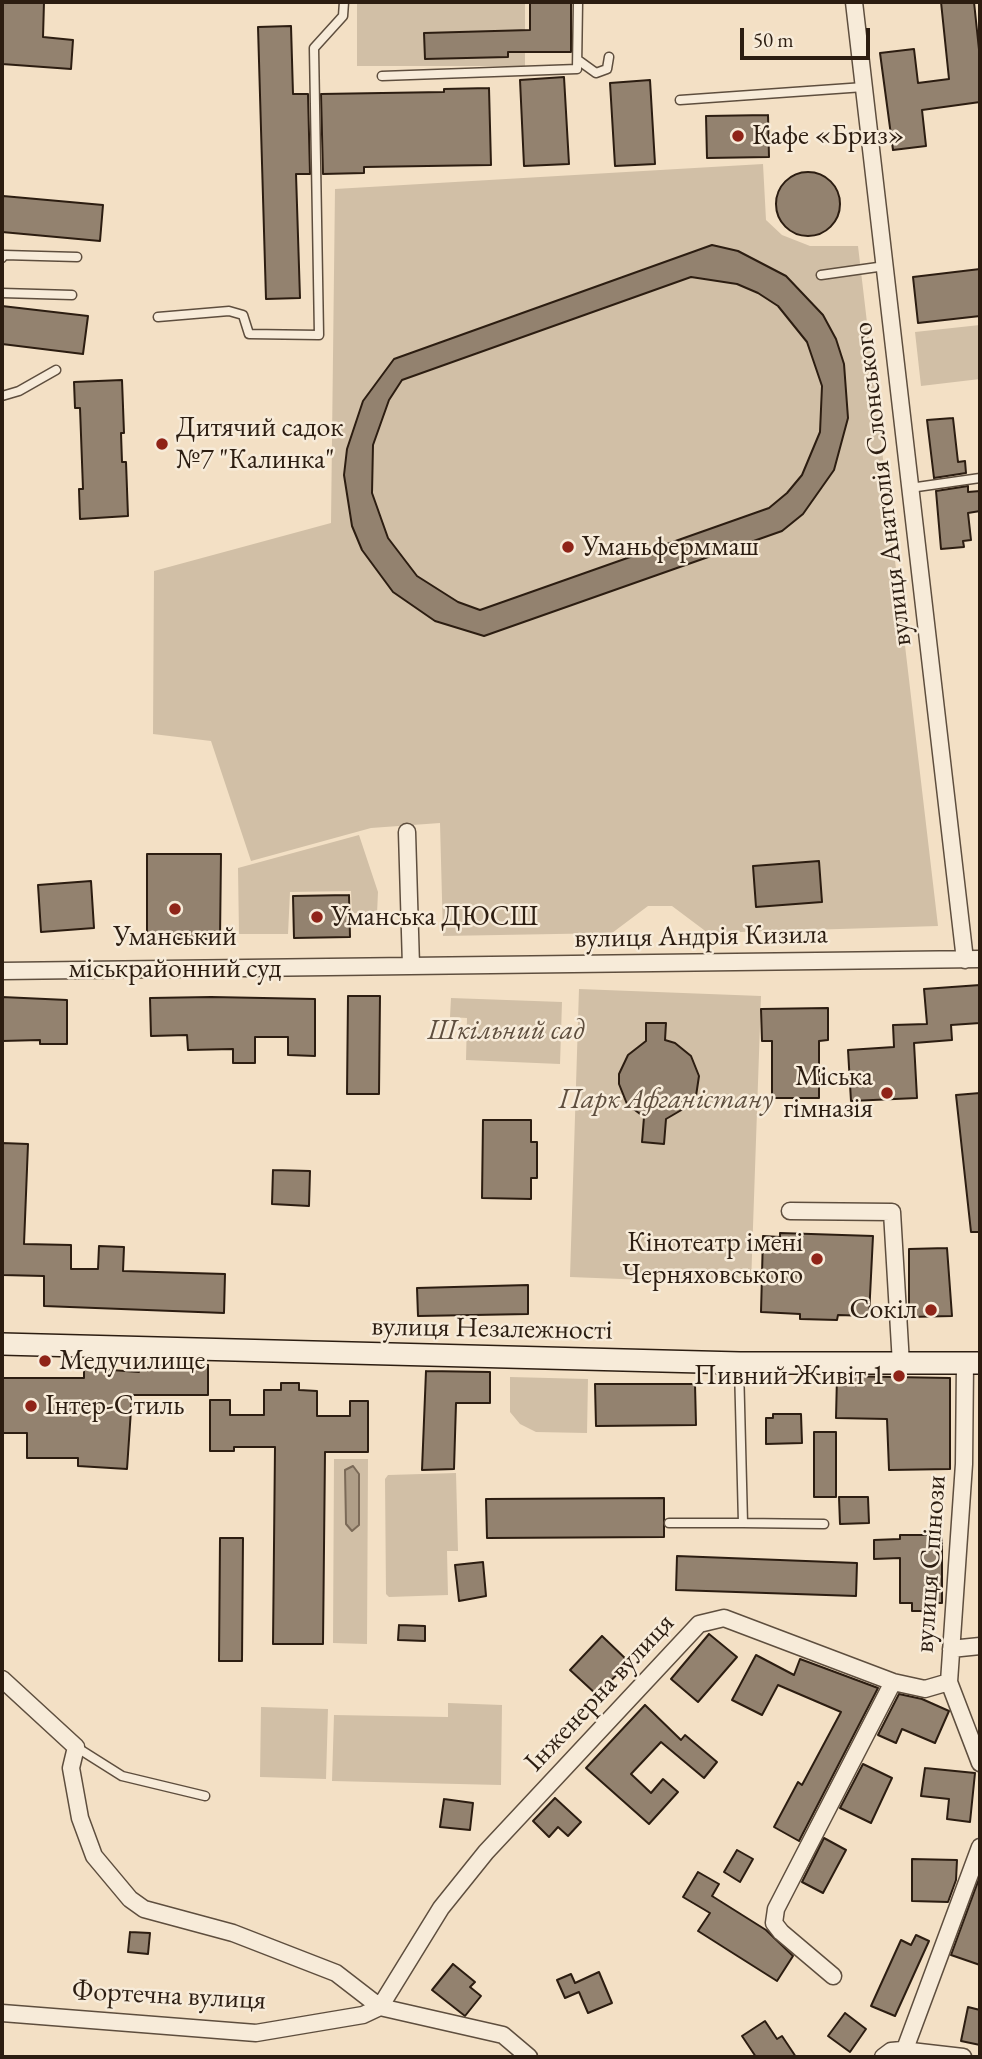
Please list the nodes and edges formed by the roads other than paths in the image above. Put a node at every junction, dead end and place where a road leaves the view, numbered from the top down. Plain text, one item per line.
1 (344, 2) edge
2 (578, 2) edge
3 (854, 2) edge
4 (609, 57) dead end
5 (578, 60) junction
6 (382, 76) dead end
7 (864, 87) junction
8 (680, 100) dead end
9 (76, 257) dead end
10 (2, 258) edge
11 (885, 266) junction
12 (821, 275) dead end
13 (2, 293) edge
14 (72, 295) dead end
15 (158, 317) dead end
16 (57, 370) dead end
17 (2, 396) edge
18 (980, 478) edge
19 (910, 488) junction
20 (407, 832) dead end
21 (972, 959) edge
22 (411, 966) junction
23 (2, 971) edge
24 (790, 1211) dead end
25 (2, 1344) edge
26 (740, 1363) junction
27 (973, 1363) edge
28 (901, 1364) junction
29 (669, 1523) dead end
30 (743, 1523) junction
31 (824, 1524) dead end
32 (980, 1646) edge
33 (951, 1649) junction
34 (2, 1679) edge
35 (893, 1682) junction
36 (949, 1682) junction
37 (76, 1747) junction
38 (980, 1763) edge
39 (205, 1796) dead end
40 (980, 1847) edge
41 (833, 1976) dead end
42 (380, 2007) junction
43 (2, 2013) edge
44 (902, 2054) edge
45 (529, 2057) edge
46 (883, 2057) edge
47 (963, 2057) edge

1 - 15 lane
2 - 5 lane
3 - 7 street, вулиця Анатолія Слонського
4 - 5 lane
5 - 6 lane
7 - 8 lane
7 - 11 street, вулиця Анатолія Слонського
9 - 10 lane
11 - 12 lane
11 - 19 street, вулиця Анатолія Слонського
13 - 14 lane
16 - 17 lane
18 - 19 lane
19 - 21 street, вулиця Анатолія Слонського
20 - 22 street
21 - 22 street, вулиця Андрія Кизила
22 - 23 street, вулиця Андрія Кизила
24 - 28 street
25 - 26 main road, вулиця Незалежності
26 - 28 main road, вулиця Незалежності
26 - 30 lane
27 - 28 main road, вулиця Незалежності
27 - 33 street, вулиця Спінози
29 - 30 lane
30 - 31 lane
32 - 33 street
33 - 36 street, вулиця Спінози
34 - 37 street
35 - 36 street, Інженерна вулиця
35 - 41 street
35 - 42 street, Інженерна вулиця
36 - 38 street, вулиця Спінози
37 - 39 lane
37 - 42 street
40 - 44 street
42 - 43 street, Фортечна вулиця
42 - 45 street
44 - 46 street
44 - 47 street

